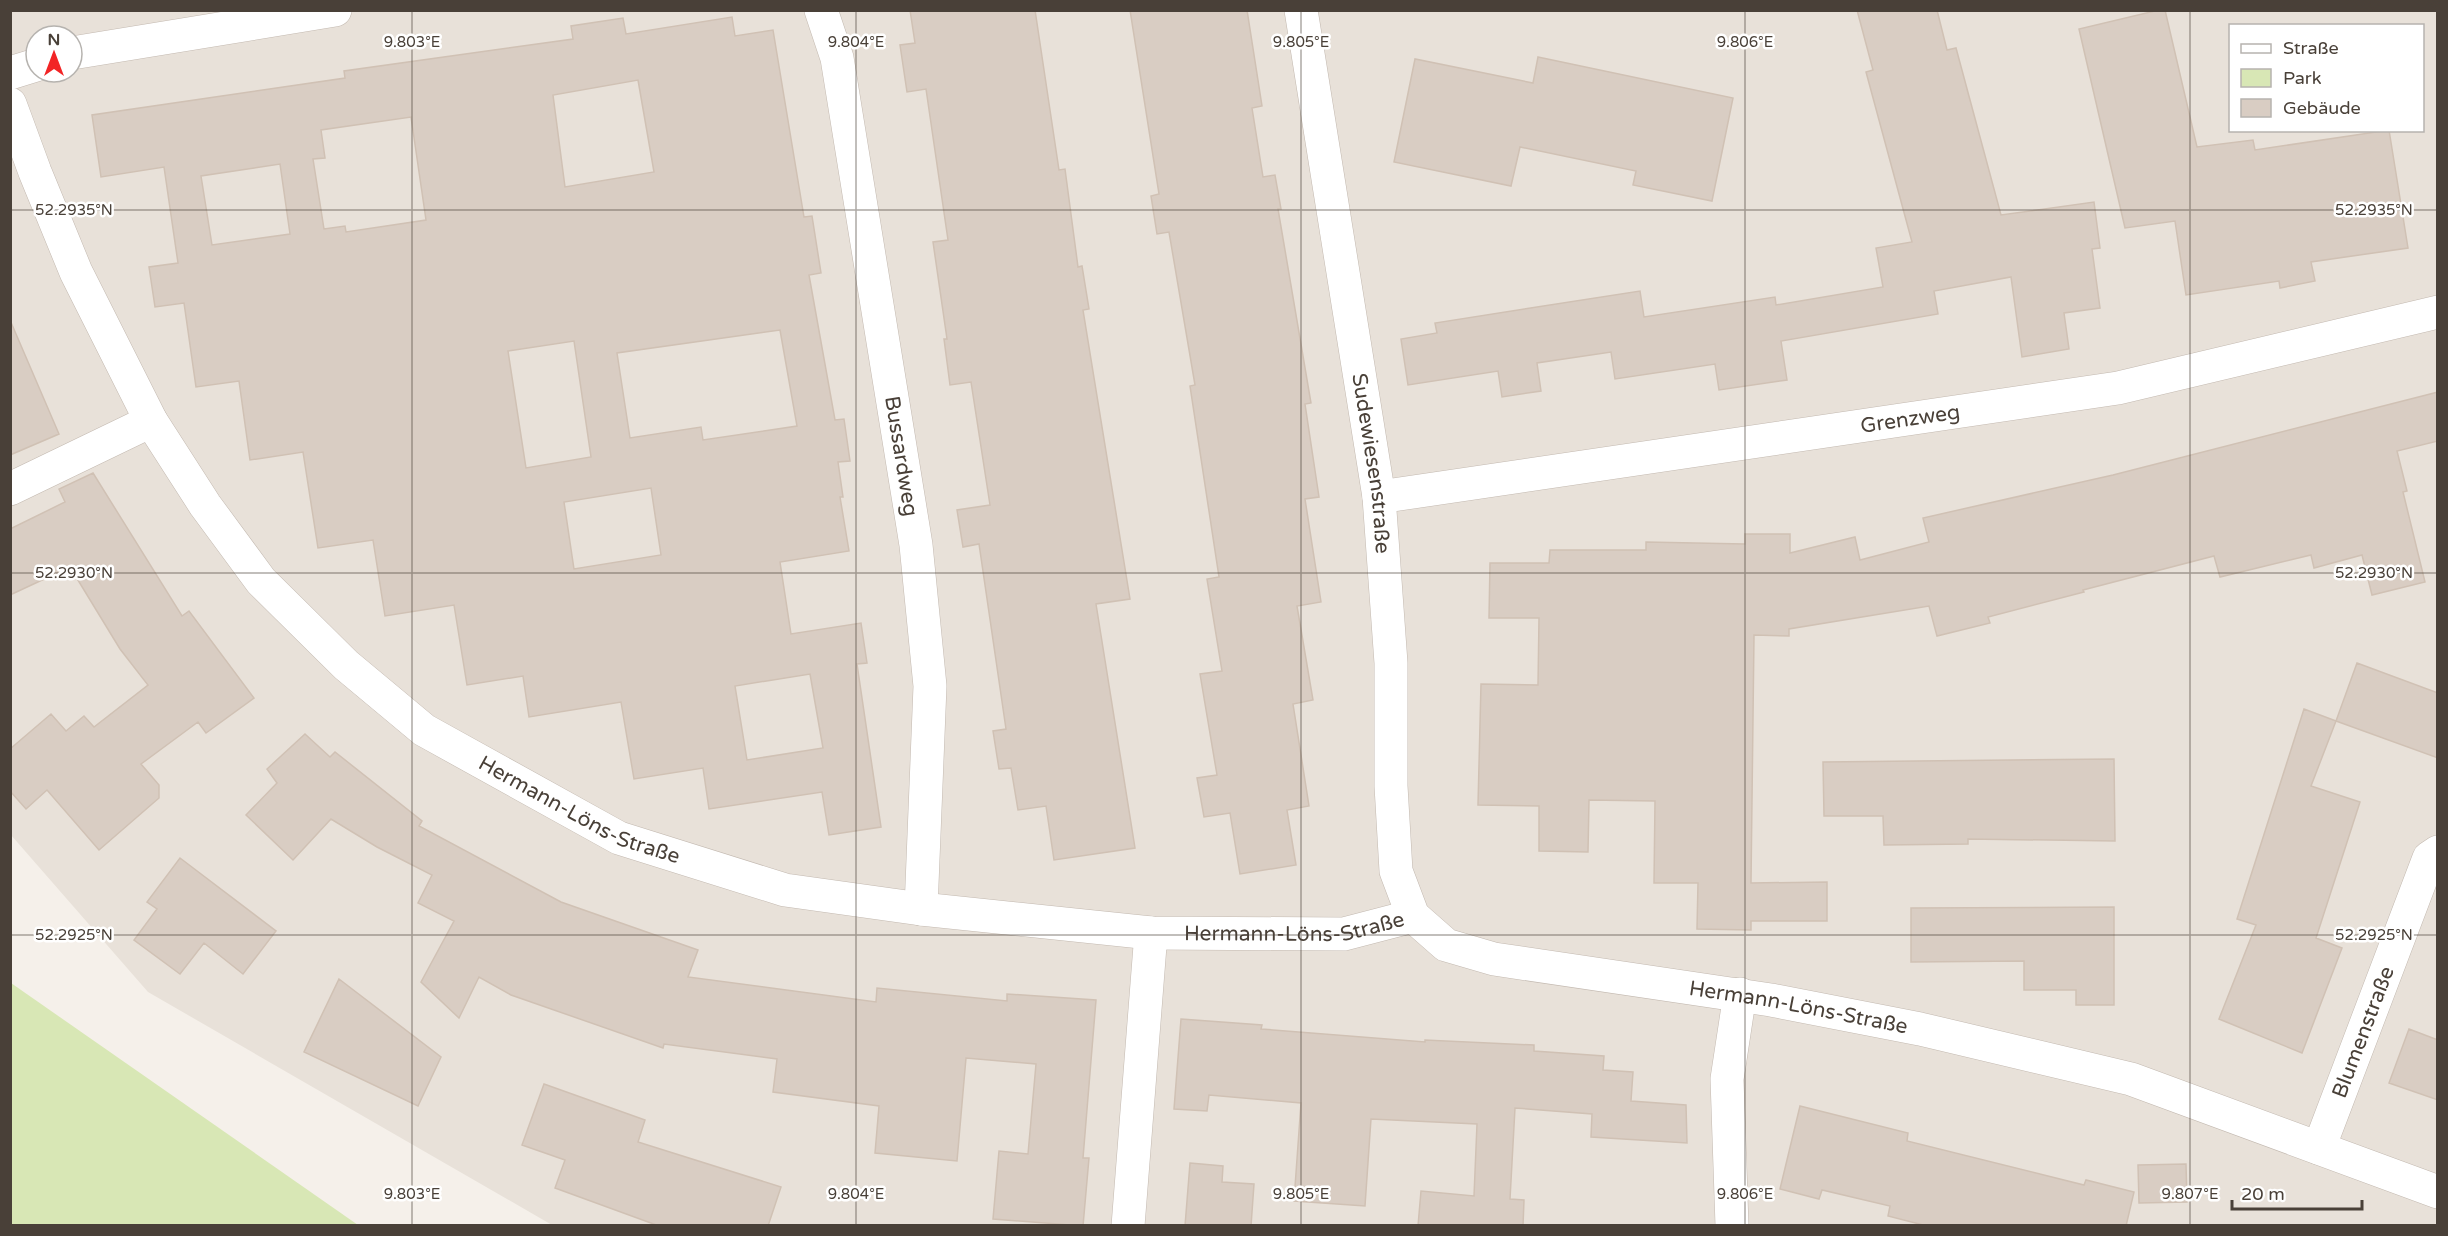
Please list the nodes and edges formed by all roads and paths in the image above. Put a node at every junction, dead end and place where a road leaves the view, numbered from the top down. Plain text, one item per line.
1 (335, 10) edge
2 (821, 10) edge
3 (1301, 10) edge
4 (84, 51) edge
5 (10, 104) edge
6 (2438, 312) edge
7 (151, 421) junction
8 (10, 489) edge
9 (1379, 497) junction
10 (2438, 852) edge
11 (921, 909) junction
12 (1413, 916) junction
13 (1151, 933) junction
14 (1740, 994) junction
15 (2319, 1148) junction
16 (2438, 1191) edge
17 (1128, 1226) edge
18 (1732, 1226) edge

1 - 4 street
2 - 11 street, Bussardweg
3 - 9 street, Sudewiesenstraße
5 - 7 street, Hermann-Löns-Straße
6 - 9 street, Grenzweg
7 - 8 street
7 - 11 street, Hermann-Löns-Straße
9 - 12 street, Sudewiesenstraße
10 - 15 street, Blumenstraße
11 - 13 street, Hermann-Löns-Straße
12 - 13 street, Hermann-Löns-Straße
12 - 14 street, Hermann-Löns-Straße
13 - 17 street
14 - 15 street, Hermann-Löns-Straße
14 - 18 street
15 - 16 street, Hermann-Löns-Straße

